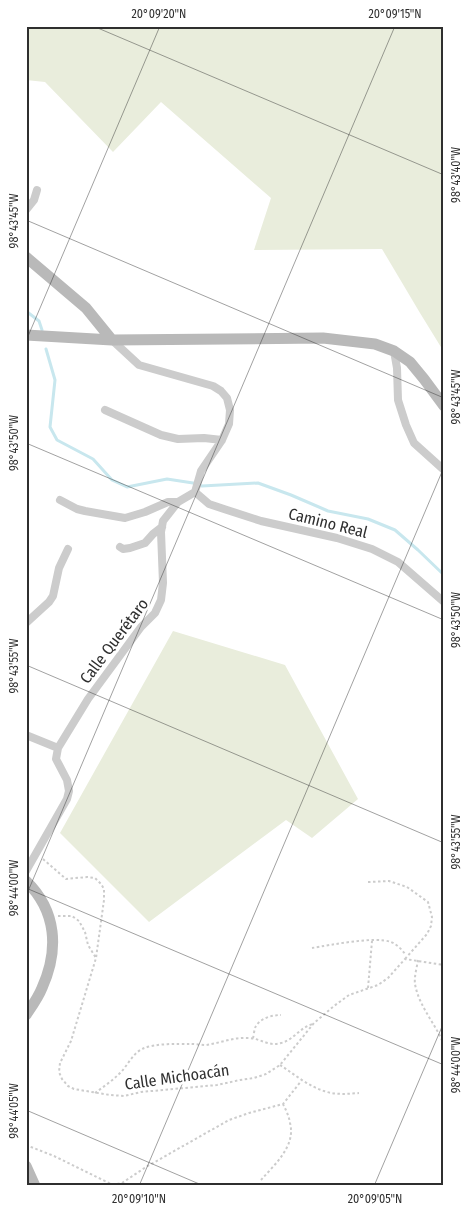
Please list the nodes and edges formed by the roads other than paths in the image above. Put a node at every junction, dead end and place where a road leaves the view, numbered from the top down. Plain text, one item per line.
1 (37, 190) dead end
2 (26, 210) edge
3 (26, 257) edge
4 (26, 335) edge
5 (112, 340) junction
6 (394, 351) junction
7 (444, 406) edge
8 (105, 410) dead end
9 (222, 440) junction
10 (444, 470) edge
11 (195, 492) junction
12 (60, 500) dead end
13 (178, 502) junction
14 (162, 527) junction
15 (120, 547) dead end
16 (68, 550) dead end
17 (444, 602) edge
18 (26, 623) edge
19 (26, 735) edge
20 (58, 748) junction
21 (26, 871) edge
22 (26, 881) edge
23 (26, 1015) edge
24 (26, 1166) edge
25 (35, 1186) edge

1 - 2 street
3 - 5 main road
4 - 5 main road
5 - 6 main road
5 - 9 street
6 - 7 main road
6 - 10 street
8 - 9 street
9 - 11 street
11 - 13 street
11 - 17 street, Camino Real
12 - 13 street
13 - 14 street
14 - 15 street
14 - 20 street, Calle Querétaro
16 - 18 street
19 - 20 street
20 - 21 street
22 - 23 main road
24 - 25 main road

